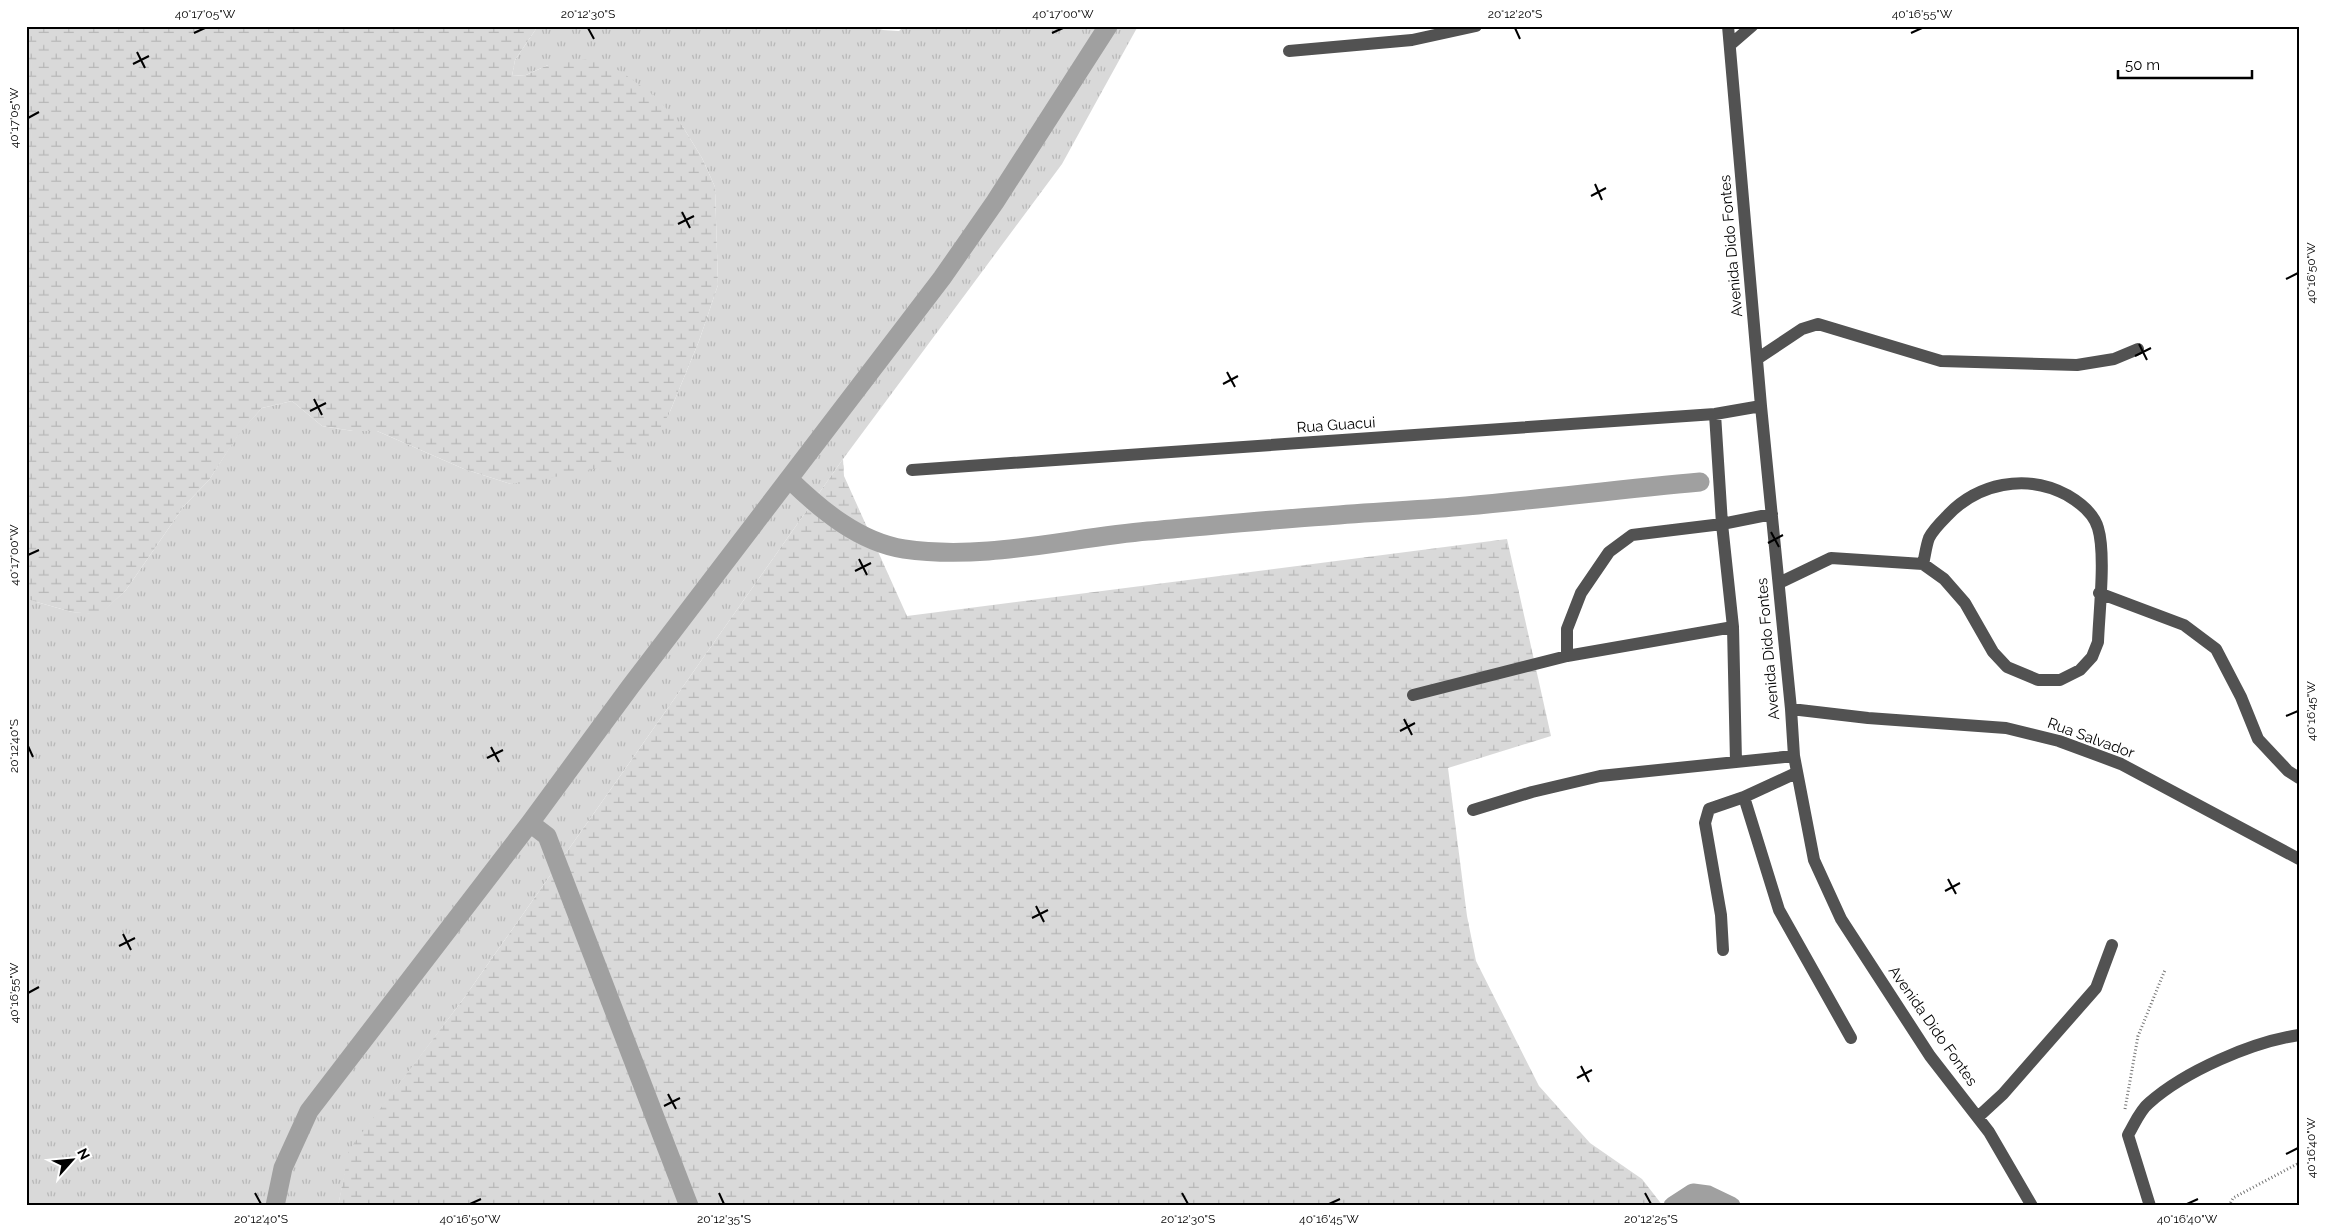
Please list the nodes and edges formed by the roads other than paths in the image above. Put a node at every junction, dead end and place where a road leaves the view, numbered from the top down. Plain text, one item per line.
1 (1476, 26) edge
2 (1728, 26) edge
3 (1752, 26) edge
4 (1730, 45) junction
5 (1289, 51) dead end
6 (2138, 349) dead end
7 (1757, 359) junction
8 (1761, 406) junction
9 (1715, 414) junction
10 (912, 470) dead end
11 (1772, 514) junction
12 (1722, 524) junction
13 (1923, 564) junction
14 (1779, 583) junction
15 (2099, 593) junction
16 (1733, 627) junction
17 (1566, 656) junction
18 (1413, 695) dead end
19 (1791, 709) junction
20 (1794, 756) junction
21 (1736, 762) junction
22 (1796, 773) junction
23 (2299, 778) edge
24 (1744, 797) junction
25 (1473, 810) dead end
26 (2299, 859) edge
27 (2112, 945) dead end
28 (1722, 950) dead end
29 (2299, 1036) edge
30 (1851, 1038) dead end
31 (1978, 1117) junction
32 (2032, 1206) edge
33 (2150, 1206) edge

1 - 5 street
2 - 4 street, Avenida Dido Fontes
3 - 4 street
4 - 7 street, Avenida Dido Fontes
6 - 7 street
7 - 8 street, Avenida Dido Fontes
8 - 9 street, Rua Guacui
8 - 11 street, Avenida Dido Fontes
9 - 10 street, Rua Guacui
9 - 12 street
11 - 12 street
11 - 14 street, Avenida Dido Fontes
12 - 16 street
12 - 17 street
13 - 14 street
13 - 15 street
13 - 15 street
14 - 19 street, Avenida Dido Fontes
15 - 23 street
16 - 17 street
16 - 21 street
17 - 18 street
19 - 20 street, Avenida Dido Fontes
19 - 26 street, Rua Salvador
20 - 21 street
20 - 22 street, Avenida Dido Fontes
21 - 25 street
22 - 24 street
22 - 31 street, Avenida Dido Fontes
24 - 28 street
24 - 30 street
27 - 31 street
29 - 33 street
31 - 32 street, Avenida Dido Fontes

